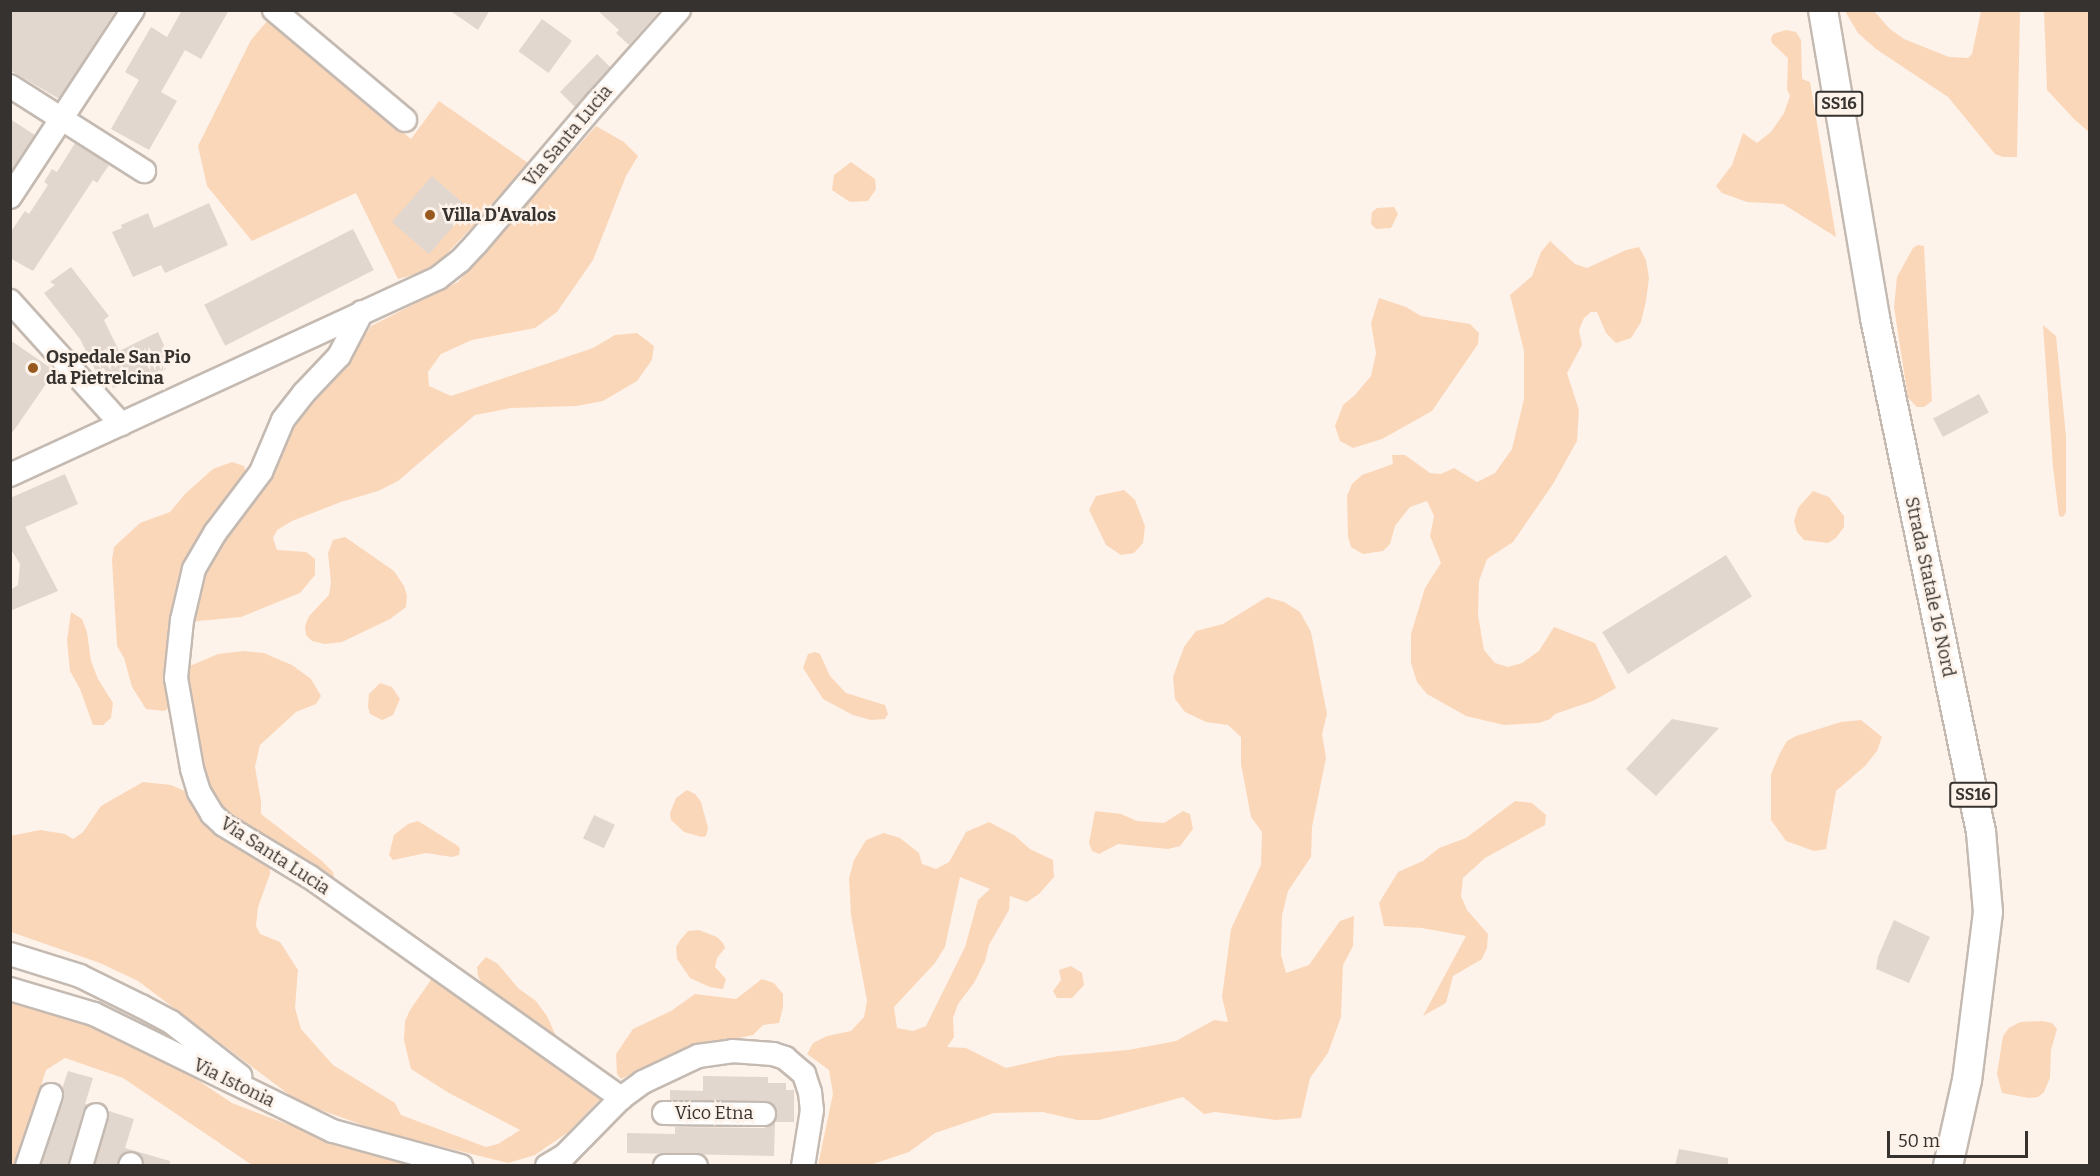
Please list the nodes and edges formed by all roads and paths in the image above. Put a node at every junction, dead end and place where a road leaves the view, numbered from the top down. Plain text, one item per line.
1 (133, 10) edge
2 (274, 10) edge
3 (679, 10) edge
4 (1823, 10) edge
5 (10, 86) edge
6 (405, 120) dead end
7 (63, 121) junction
8 (144, 171) dead end
9 (10, 197) edge
10 (10, 301) edge
11 (362, 312) junction
12 (120, 424) junction
13 (10, 475) edge
14 (10, 954) edge
15 (10, 989) edge
16 (51, 1095) dead end
17 (621, 1098) junction
18 (268, 1099) junction
19 (664, 1113) dead end
20 (764, 1114) dead end
21 (96, 1115) dead end
22 (27, 1166) edge
23 (81, 1166) edge
24 (461, 1166) edge
25 (547, 1166) edge
26 (665, 1166) edge
27 (696, 1166) edge
28 (803, 1166) edge
29 (1948, 1166) edge

1 - 7 street
2 - 6 street
3 - 11 street, Via Santa Lucia
4 - 29 main road, Strada Statale 16 Nord / SS16
5 - 7 street
7 - 8 street
7 - 9 street
10 - 12 street
11 - 12 street, Via Santa Lucia
11 - 17 street, Via Santa Lucia
12 - 13 street, Via Santa Lucia
14 - 18 street
15 - 18 street, Via Istonia
16 - 22 street
17 - 25 street
17 - 28 street
18 - 24 street, Via Istonia
19 - 20 street, Vico Etna
21 - 23 street
26 - 27 street

